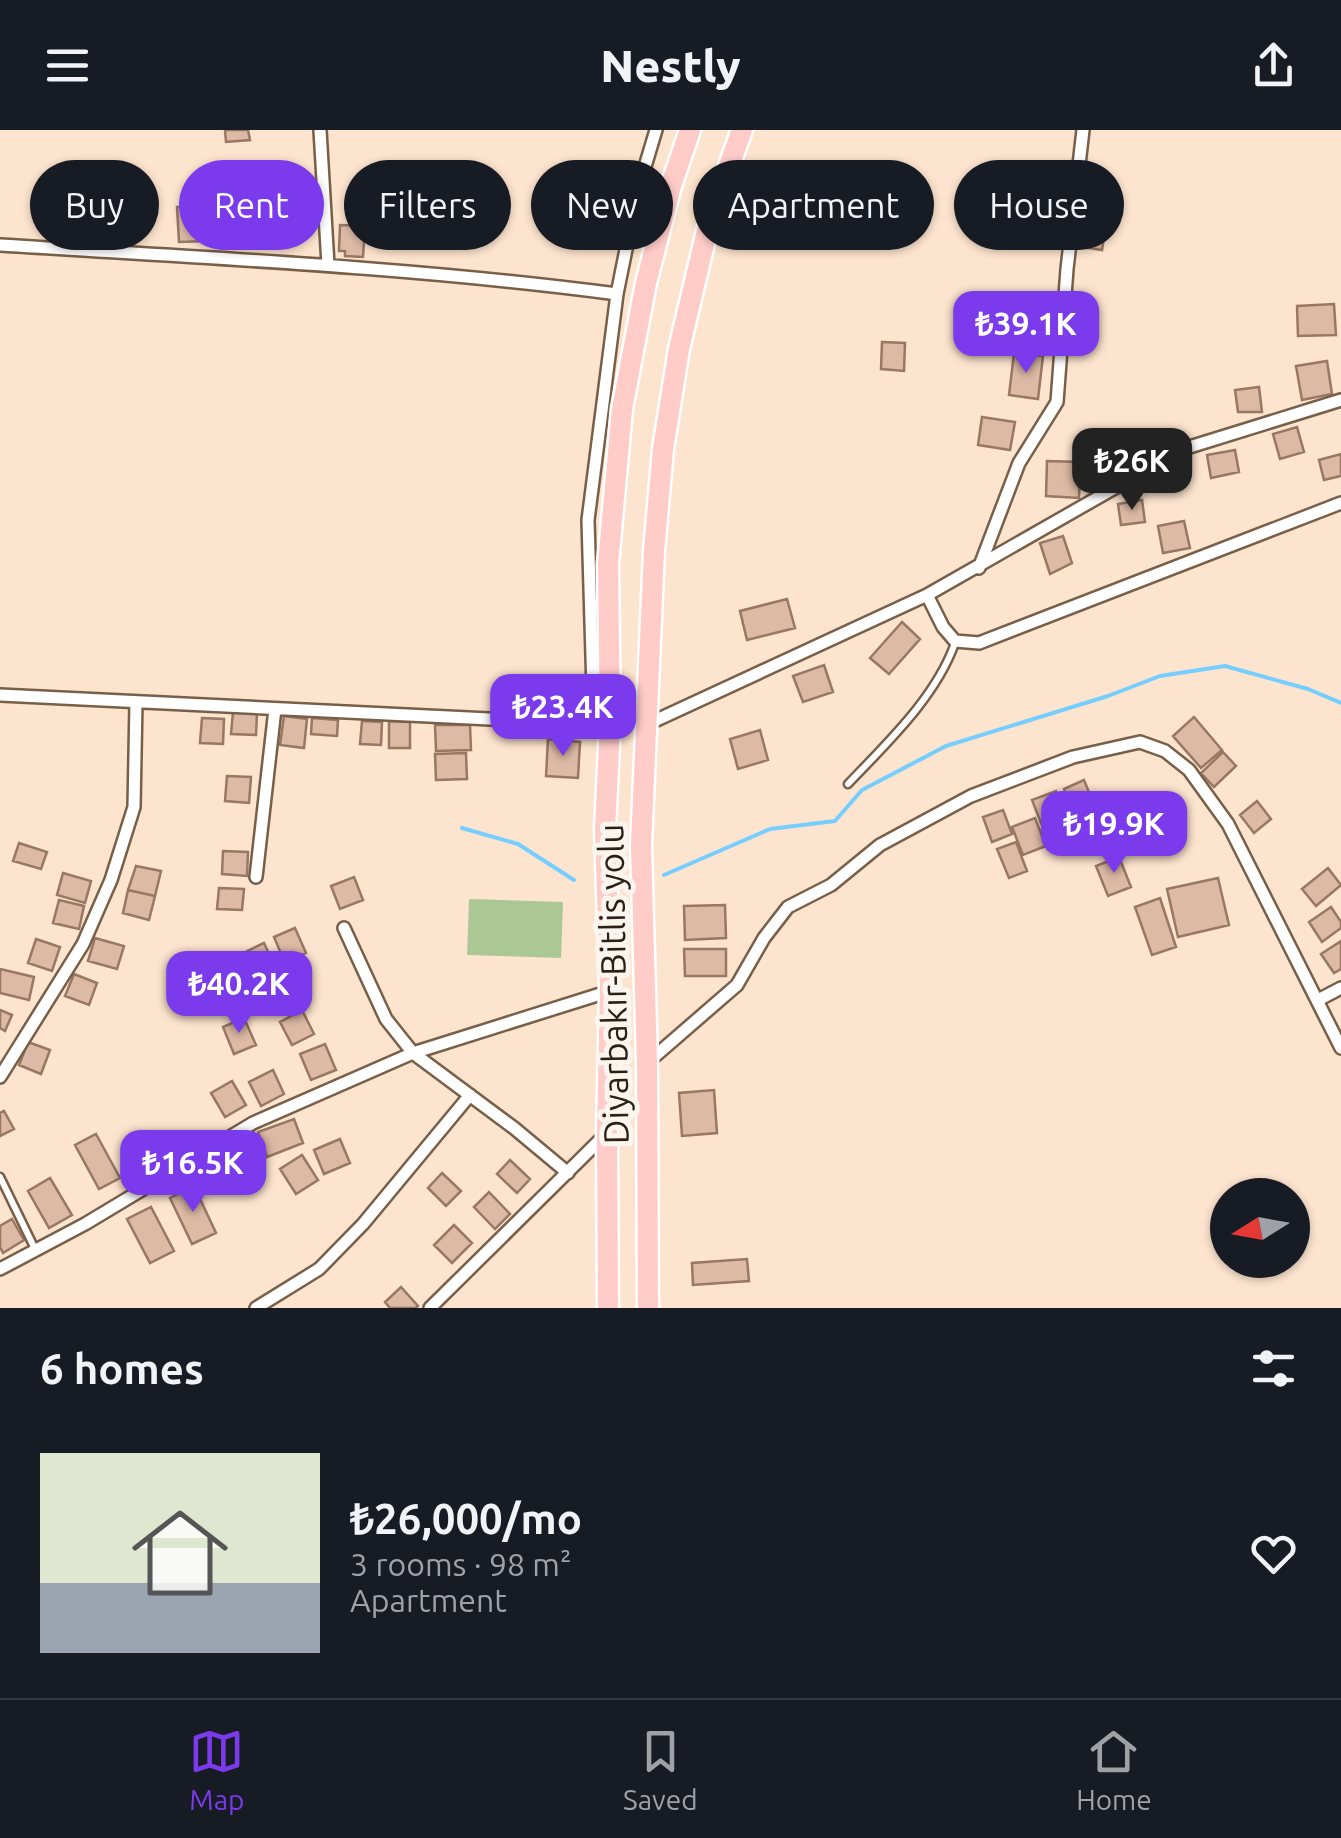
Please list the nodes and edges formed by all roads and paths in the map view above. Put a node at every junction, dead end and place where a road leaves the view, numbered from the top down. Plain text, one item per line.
1 (320, 130) edge
2 (656, 130) edge
3 (690, 130) edge
4 (742, 130) edge
5 (1083, 130) edge
6 (0, 245) edge
7 (328, 265) junction
8 (617, 294) junction
9 (1341, 400) edge
10 (1341, 502) edge
11 (979, 568) junction
12 (927, 595) junction
13 (955, 641) junction
14 (0, 695) edge
15 (136, 702) junction
16 (275, 709) junction
17 (648, 724) junction
18 (602, 725) junction
19 (848, 784) dead end
20 (256, 877) dead end
21 (344, 928) dead end
22 (1341, 988) edge
23 (610, 991) junction
24 (1318, 1000) junction
25 (1341, 1048) edge
26 (413, 1053) junction
27 (647, 1063) junction
28 (0, 1077) edge
29 (470, 1095) junction
30 (606, 1134) junction
31 (568, 1173) junction
32 (0, 1177) edge
33 (36, 1250) junction
34 (0, 1269) edge
35 (256, 1308) edge
36 (430, 1308) edge
37 (608, 1308) edge
38 (648, 1308) edge

1 - 7 street
2 - 8 street
3 - 18 highway, Diyarbakır-Bitlis yolu
4 - 17 highway, Diyarbakır-Bitlis yolu
5 - 11 street
6 - 7 street
7 - 8 street
8 - 18 street
9 - 11 street
10 - 13 street
11 - 12 street
12 - 13 street
12 - 17 street
13 - 19 lane
14 - 15 street
15 - 16 street
15 - 28 street
16 - 18 street
16 - 20 street
17 - 27 highway, Diyarbakır-Bitlis yolu
18 - 23 highway, Diyarbakır-Bitlis yolu
21 - 26 street
22 - 24 street
23 - 26 street
23 - 30 highway, Diyarbakır-Bitlis yolu
24 - 25 street
24 - 27 street
26 - 29 street
26 - 33 street
27 - 38 highway, Diyarbakır-Bitlis yolu
29 - 31 street
29 - 35 street
30 - 31 street
30 - 37 highway, Diyarbakır-Bitlis yolu
31 - 36 street
32 - 33 lane
33 - 34 street

